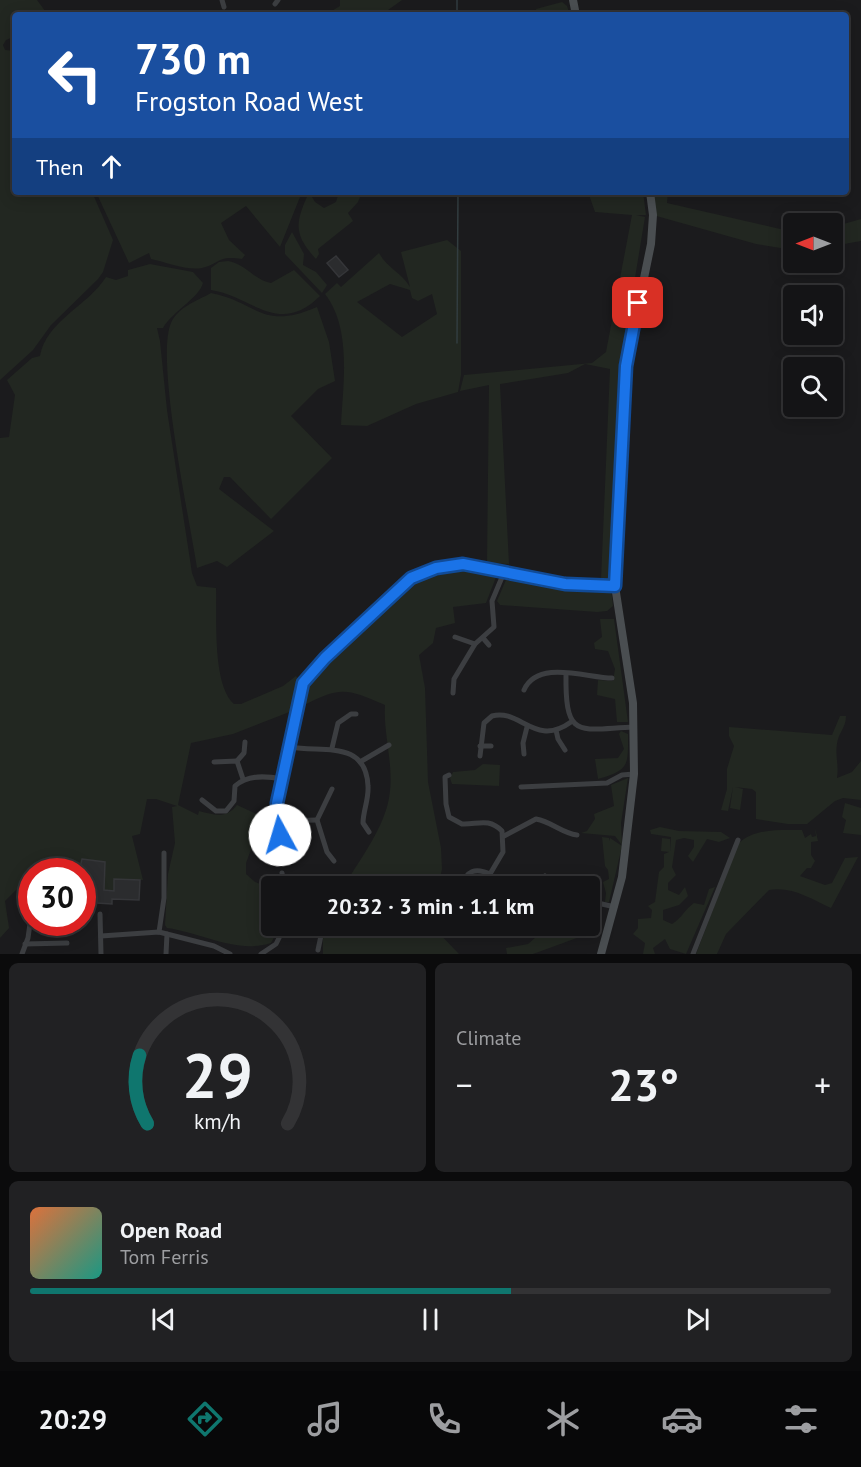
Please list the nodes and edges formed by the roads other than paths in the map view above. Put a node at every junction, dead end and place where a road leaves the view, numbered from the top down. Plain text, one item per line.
1 (222, 0) edge
2 (224, 7) dead end
3 (650, 195) edge
4 (505, 570) junction
5 (615, 586) junction
6 (455, 637) dead end
7 (483, 638) junction
8 (475, 644) junction
9 (489, 645) dead end
10 (607, 669) dead end
11 (566, 674) junction
12 (521, 679) dead end
13 (528, 682) junction
14 (524, 690) dead end
15 (453, 693) dead end
16 (356, 714) dead end
17 (571, 723) junction
18 (527, 727) junction
19 (634, 727) junction
20 (556, 730) junction
21 (245, 742) dead end
22 (389, 745) dead end
23 (480, 746) junction
24 (491, 746) dead end
25 (291, 747) junction
26 (332, 748) junction
27 (566, 750) dead end
28 (526, 751) dead end
29 (480, 756) dead end
30 (237, 761) junction
31 (214, 762) dead end
32 (360, 762) junction
33 (634, 774) junction
34 (449, 775) dead end
35 (243, 779) junction
36 (282, 779) junction
37 (521, 787) dead end
38 (332, 789) dead end
39 (202, 800) dead end
40 (317, 820) junction
41 (278, 821) junction
42 (369, 832) dead end
43 (577, 835) dead end
44 (504, 836) junction
45 (738, 840) dead end
46 (165, 852) dead end
47 (272, 861) dead end
48 (334, 861) dead end
49 (282, 873) dead end
50 (490, 874) joint
51 (282, 876) edge
52 (468, 876) edge
53 (600, 904) edge
54 (615, 907) junction
55 (100, 914) dead end
56 (159, 932) junction
57 (167, 934) junction
58 (27, 936) edge
59 (101, 936) junction
60 (281, 936) edge
61 (321, 936) edge
62 (63, 943) dead end
63 (25, 944) junction
64 (214, 946) junction
65 (318, 950) dead end
66 (22, 954) edge
67 (101, 954) edge
68 (166, 954) edge
69 (212, 954) edge
70 (230, 954) edge
71 (264, 954) edge
72 (602, 954) edge
73 (693, 954) edge

1 - 2 street
3 - 5 main road
4 - 5 street
4 - 7 street
4 - 25 street
5 - 19 main road
6 - 8 street
7 - 8 street
7 - 9 street
8 - 15 street
10 - 11 street
11 - 13 street
11 - 17 street
12 - 13 street
13 - 14 street
16 - 26 street
17 - 19 street
17 - 20 street
18 - 20 street
18 - 23 street
18 - 28 street
19 - 33 main road
20 - 27 street
21 - 30 street
22 - 32 street
23 - 24 street
23 - 29 street
25 - 26 street
25 - 36 street
26 - 32 street
30 - 31 street
30 - 35 street
32 - 42 street
33 - 37 street
33 - 54 main road
34 - 44 street
35 - 36 street
35 - 39 street
36 - 41 street
38 - 40 street
40 - 41 street
40 - 48 street
41 - 47 street
43 - 44 street
44 - 50 street
45 - 73 street
46 - 56 street
49 - 51 street
50 - 52 street
53 - 54 street
54 - 72 main road
55 - 59 street
56 - 57 street
56 - 59 street
57 - 64 street
57 - 68 street
58 - 63 street
59 - 67 street
60 - 71 street
61 - 65 street
62 - 63 street
63 - 66 street
64 - 69 street
64 - 70 street

